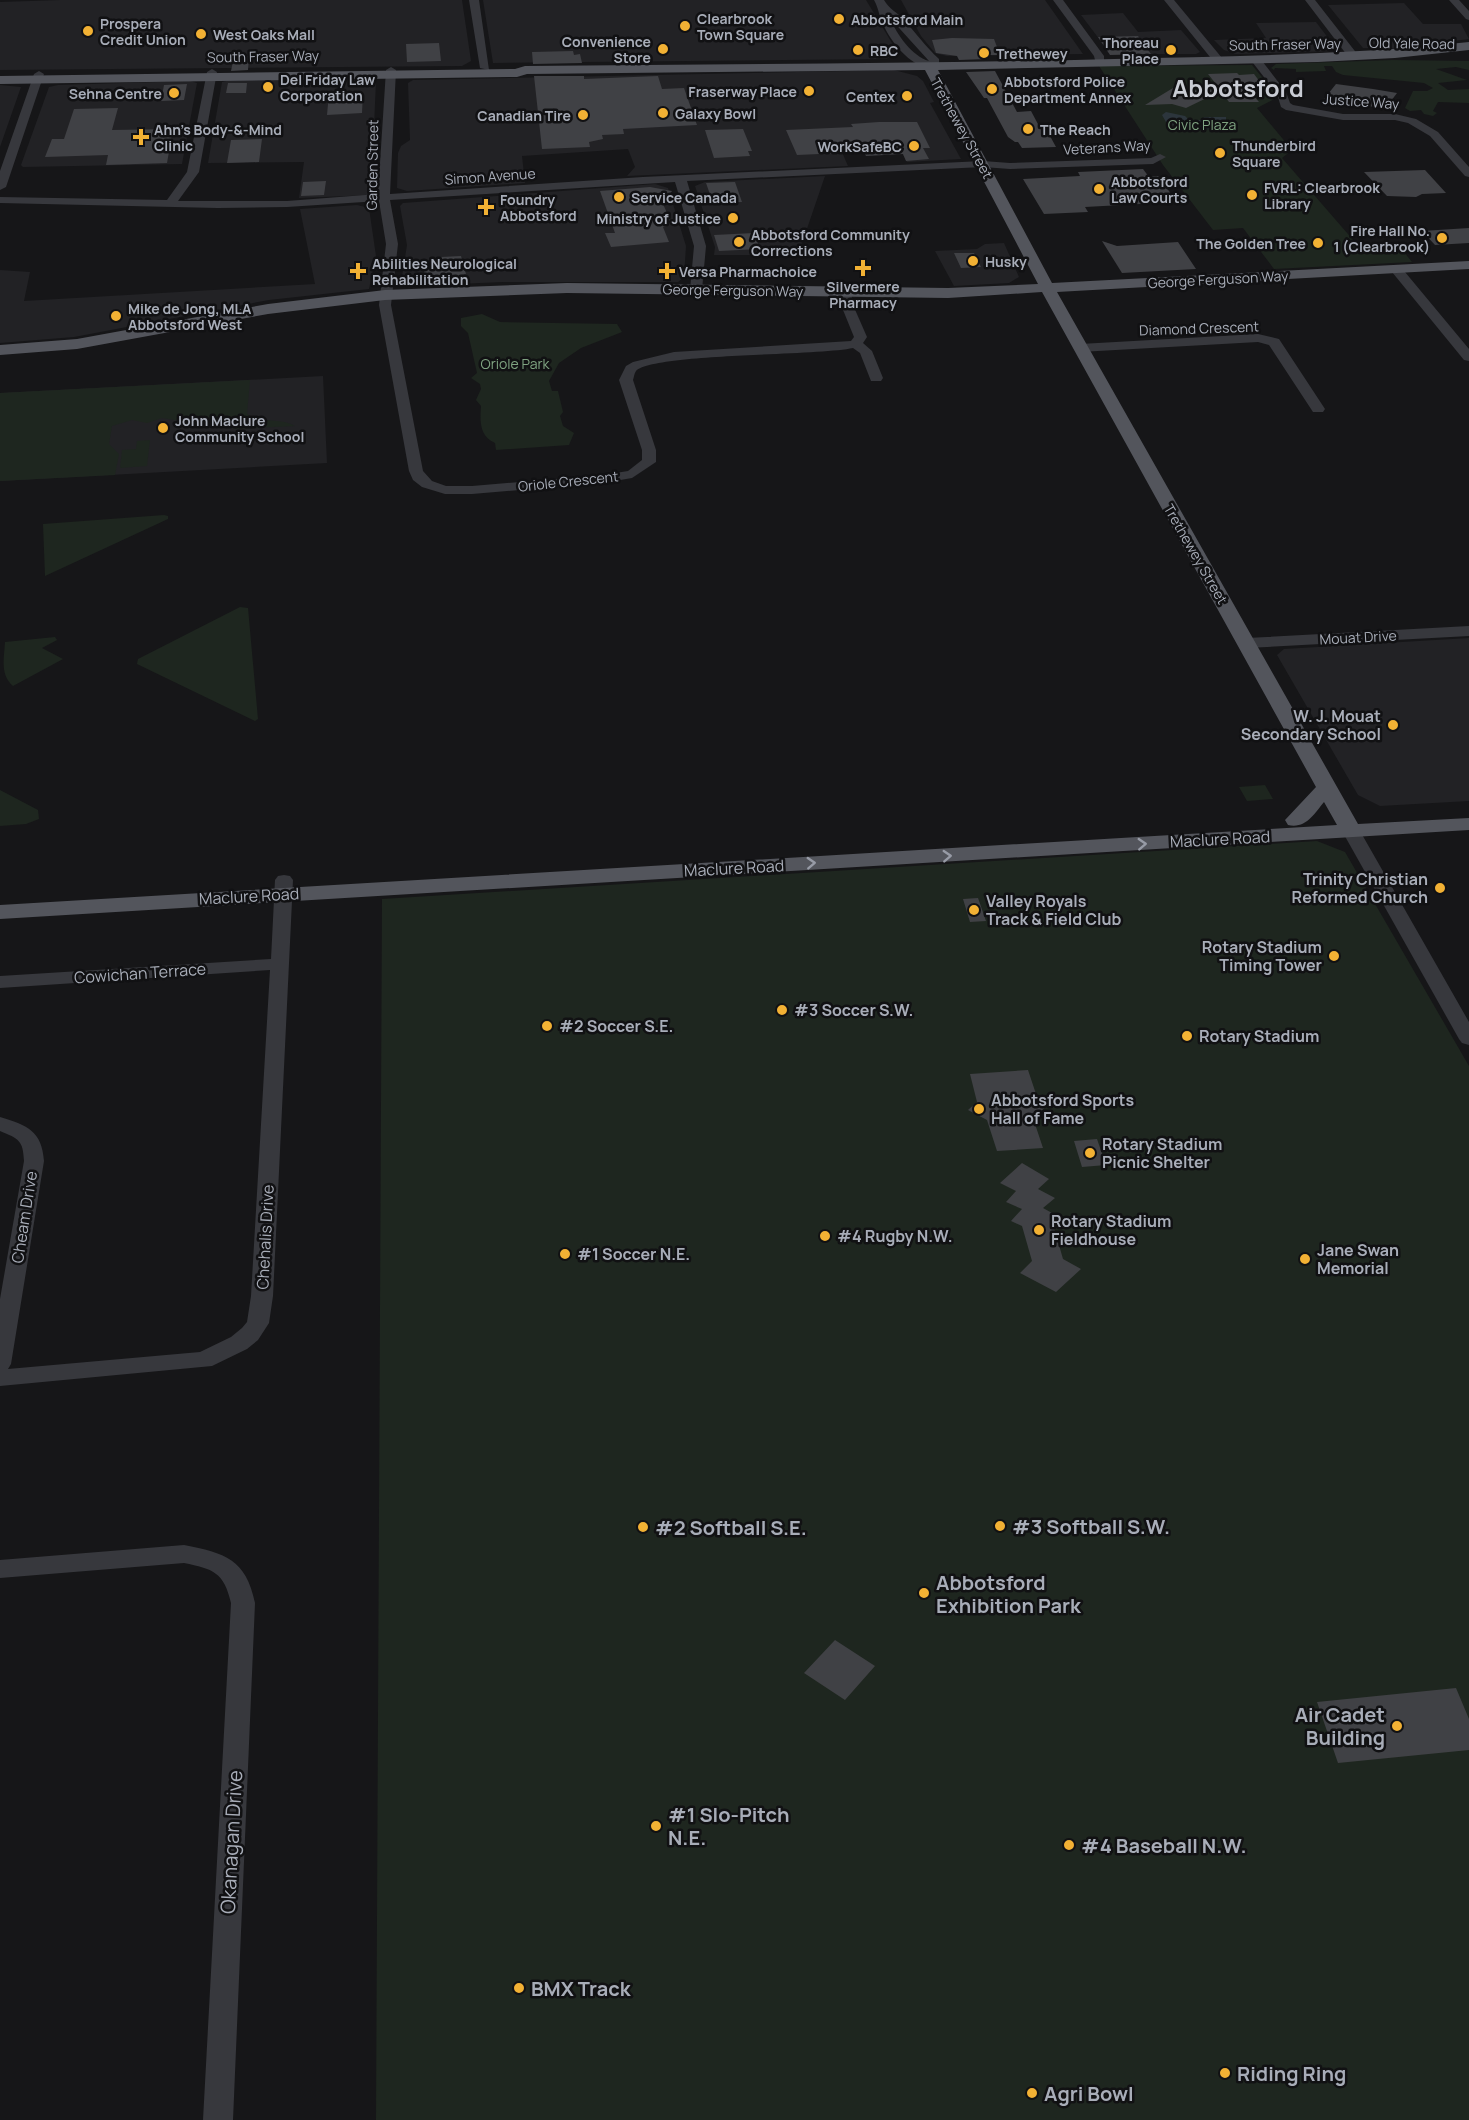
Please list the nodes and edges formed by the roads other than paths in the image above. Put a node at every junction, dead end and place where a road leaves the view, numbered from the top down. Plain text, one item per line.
1 (474, 0) edge
2 (1058, 0) edge
3 (1169, 0) edge
4 (1310, 0) edge
5 (1454, 0) edge
6 (881, 4) edge
7 (1469, 17) edge
8 (1469, 46) edge
9 (904, 47) junction
10 (391, 54) dead end
11 (1354, 57) junction
12 (1255, 59) junction
13 (1469, 59) edge
14 (1218, 60) junction
15 (1100, 62) junction
16 (927, 63) junction
17 (866, 65) junction
18 (979, 66) junction
19 (485, 68) junction
20 (354, 70) junction
21 (525, 70) junction
22 (390, 72) junction
23 (0, 75) edge
24 (212, 75) junction
25 (38, 77) junction
26 (0, 80) edge
27 (939, 86) junction
28 (982, 164) junction
29 (1469, 174) edge
30 (680, 178) junction
31 (0, 187) edge
32 (384, 198) junction
33 (0, 200) edge
34 (171, 204) junction
35 (1469, 265) edge
36 (1396, 269) junction
37 (1047, 288) junction
38 (696, 290) junction
39 (845, 292) junction
40 (385, 295) junction
41 (1469, 333) edge
42 (1450, 334) junction
43 (855, 344) junction
44 (1080, 348) junction
45 (0, 350) edge
46 (1469, 357) edge
47 (876, 378) dead end
48 (1318, 409) dead end
49 (1469, 631) edge
50 (1247, 643) junction
51 (1327, 787) junction
52 (1469, 810) edge
53 (1296, 820) junction
54 (1348, 824) junction
55 (1469, 824) edge
56 (283, 887) junction
57 (0, 897) edge
58 (0, 912) edge
59 (280, 964) junction
60 (0, 982) edge
61 (1469, 1039) edge
62 (0, 1124) edge
63 (0, 1364) edge
64 (0, 1378) edge
65 (0, 1569) edge
66 (218, 2120) edge

1 - 19 street
2 - 15 street
3 - 14 street
4 - 11 street
5 - 7 street
6 - 9 street, Trethewey Street
6 - 16 street, Trethewey Street
8 - 11 main road, South Fraser Way
9 - 16 street, Trethewey Street
9 - 17 main road
10 - 20 main road
11 - 12 main road, South Fraser Way
11 - 13 main road, Old Yale Road
12 - 14 main road, South Fraser Way
12 - 29 street, Justice Way
14 - 15 main road, South Fraser Way
15 - 16 main road, South Fraser Way
15 - 18 main road, South Fraser Way
16 - 17 main road, South Fraser Way
16 - 18 main road, South Fraser Way
16 - 27 main road, Trethewey Street
17 - 21 main road, South Fraser Way
17 - 27 main road
18 - 27 main road
19 - 21 main road, South Fraser Way
19 - 22 main road, South Fraser Way
20 - 22 main road, South Fraser Way
20 - 24 main road, South Fraser Way
21 - 22 main road, South Fraser Way
22 - 24 main road, South Fraser Way
22 - 32 street, Garden Street
23 - 25 main road, South Fraser Way
24 - 25 main road, South Fraser Way
24 - 25 main road, South Fraser Way
24 - 34 street
25 - 26 main road, South Fraser Way
25 - 31 street
27 - 28 main road, Trethewey Street
28 - 28 street, Veterans Way
28 - 30 street, Simon Avenue
28 - 37 main road, Trethewey Street
30 - 32 street, Simon Avenue
30 - 38 street
32 - 34 street, Simon Avenue
32 - 40 street, Garden Street
33 - 34 street, Simon Avenue
35 - 36 main road, George Ferguson Way
36 - 37 main road, George Ferguson Way
36 - 42 street
37 - 39 main road, George Ferguson Way
37 - 44 main road, Trethewey Street
38 - 39 main road, George Ferguson Way
38 - 40 main road, George Ferguson Way
39 - 43 street
40 - 43 street, Oriole Crescent
40 - 45 main road, George Ferguson Way
41 - 42 street
42 - 46 street
43 - 47 street
44 - 48 street, Diamond Crescent
44 - 50 main road, Trethewey Street
49 - 50 street, Mouat Drive
50 - 51 main road, Trethewey Street
51 - 53 main road
51 - 54 main road, Trethewey Street
52 - 54 main road, Maclure Road
53 - 54 main road, Maclure Road
53 - 56 main road, Maclure Road
54 - 55 main road, Maclure Road
56 -> 54 main road, Maclure Road
54 - 61 street, Trethewey Street
56 - 57 main road, Maclure Road
56 - 58 main road, Maclure Road
56 - 59 street, Chehalis Drive
59 - 60 street, Cowichan Terrace
59 - 64 street, Chehalis Drive
62 - 63 street, Cheam Drive
65 - 66 street, Okanagan Drive

